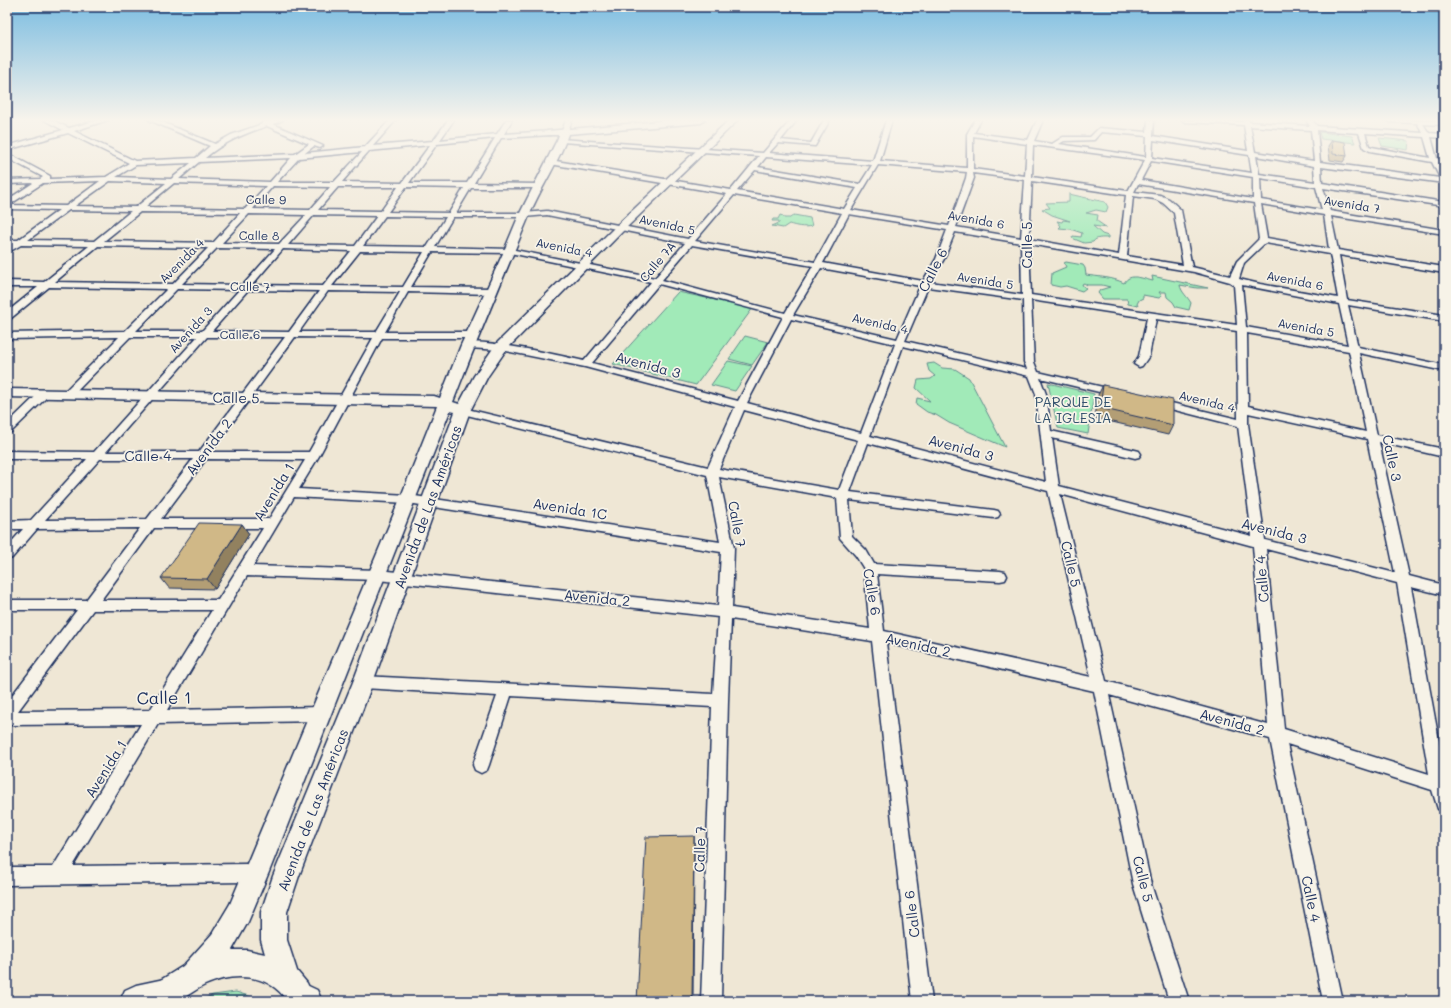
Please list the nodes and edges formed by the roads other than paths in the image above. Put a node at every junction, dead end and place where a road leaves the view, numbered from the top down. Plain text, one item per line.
1 (31, 167) edge
2 (127, 167) edge
3 (189, 167) edge
4 (286, 167) edge
5 (351, 167) edge
6 (417, 167) edge
7 (479, 167) edge
8 (547, 167) edge
9 (580, 167) edge
10 (685, 167) edge
11 (873, 167) edge
12 (924, 167) edge
13 (971, 167) edge
14 (1029, 167) edge
15 (1144, 167) edge
16 (1200, 167) edge
17 (1254, 167) edge
18 (1317, 167) edge
19 (1340, 167) edge
20 (1437, 167) edge
21 (754, 168) joint
22 (971, 171) junction
23 (1256, 176) junction
24 (108, 179) junction
25 (43, 180) junction
26 (1028, 180) junction
27 (1444, 181) edge
28 (7, 182) edge
29 (171, 182) junction
30 (670, 182) junction
31 (1137, 182) junction
32 (270, 184) junction
33 (335, 185) junction
34 (403, 185) junction
35 (468, 186) junction
36 (538, 186) junction
37 (860, 186) junction
38 (1319, 186) junction
39 (732, 193) junction
40 (1130, 193) junction
41 (1257, 201) junction
42 (7, 203) edge
43 (1444, 204) edge
44 (7, 207) edge
45 (67, 209) junction
46 (137, 210) junction
47 (245, 212) junction
48 (846, 212) junction
49 (310, 213) junction
50 (1327, 213) junction
51 (382, 214) junction
52 (452, 215) junction
53 (524, 215) junction
54 (621, 227) junction
55 (952, 228) junction
56 (1444, 232) edge
57 (1025, 240) junction
58 (1262, 240) junction
59 (7, 242) edge
60 (19, 242) junction
61 (690, 242) junction
62 (96, 245) junction
63 (214, 247) junction
64 (280, 248) junction
65 (357, 249) junction
66 (430, 250) junction
67 (7, 251) edge
68 (510, 251) junction
69 (1333, 252) junction
70 (1123, 258) junction
71 (584, 265) junction
72 (818, 265) junction
73 (1188, 269) junction
74 (1444, 270) edge
75 (657, 281) junction
76 (1234, 281) junction
77 (7, 284) edge
78 (47, 284) junction
79 (925, 284) junction
80 (175, 286) junction
81 (247, 287) junction
82 (326, 288) junction
83 (407, 289) junction
84 (493, 291) junction
85 (1028, 297) junction
86 (1343, 302) junction
87 (1152, 315) junction
88 (7, 316) edge
89 (788, 316) junction
90 (1444, 318) edge
91 (1242, 329) junction
92 (127, 334) junction
93 (379, 334) junction
94 (204, 335) junction
95 (292, 335) junction
96 (7, 336) edge
97 (470, 340) junction
98 (900, 342) junction
99 (501, 347) junction
100 (1352, 349) junction
101 (586, 364) junction
102 (1139, 364) dead end
103 (1444, 368) edge
104 (1034, 372) junction
105 (7, 393) edge
106 (44, 394) junction
107 (68, 394) junction
108 (150, 396) junction
109 (1127, 396) edge
110 (246, 398) junction
111 (341, 400) junction
112 (1150, 401) edge
113 (446, 404) junction
114 (741, 405) junction
115 (1242, 408) junction
116 (463, 411) junction
117 (1243, 424) junction
118 (7, 430) edge
119 (1046, 433) junction
120 (1372, 437) junction
121 (864, 438) junction
122 (1444, 453) edge
123 (1135, 454) dead end
124 (7, 455) edge
125 (97, 456) junction
126 (202, 456) junction
127 (313, 456) junction
128 (712, 472) junction
129 (1053, 488) junction
130 (290, 494) junction
131 (844, 495) junction
132 (408, 499) junction
133 (429, 502) junction
134 (994, 514) dead end
135 (272, 523) junction
136 (150, 524) junction
137 (7, 525) edge
138 (34, 525) junction
139 (1259, 543) junction
140 (728, 548) junction
141 (7, 555) edge
142 (870, 569) junction
143 (243, 571) junction
144 (378, 575) junction
145 (1000, 576) dead end
146 (401, 577) junction
147 (1404, 578) junction
148 (1444, 590) edge
149 (7, 605) edge
150 (89, 605) junction
151 (223, 605) junction
152 (723, 612) junction
153 (879, 636) junction
154 (363, 682) junction
155 (1100, 686) junction
156 (506, 690) junction
157 (720, 701) junction
158 (7, 714) edge
159 (322, 714) junction
160 (155, 717) junction
161 (7, 718) edge
162 (1277, 734) junction
163 (481, 765) dead end
164 (1442, 786) edge
165 (1444, 803) edge
166 (246, 873) dead end
167 (58, 875) junction
168 (7, 876) edge
169 (193, 976) junction
170 (298, 994) edge
171 (152, 999) edge
172 (711, 1001) edge
173 (922, 1001) edge
174 (1179, 1001) edge
175 (1333, 1001) edge

1 - 25 street
2 - 24 street
3 - 29 street
4 - 32 street, Avenida 4
5 - 33 street, Avenida 3
6 - 34 street, Avenida 2
7 - 35 street, Avenida 1
8 - 36 main road, Avenida de Las Américas
9 - 30 street, Avenida 6
10 - 30 main road, Avenida de Las Américas
11 - 37 street
12 - 22 street
13 - 22 street, Calle 6
14 - 26 street, Calle 5
15 - 31 street
16 - 23 street
17 - 23 street
18 - 38 street, Calle 3
19 - 27 street
20 - 27 street
21 - 37 street
21 - 39 street, Calle 7A
22 - 26 street
22 - 55 street, Calle 6
23 - 38 street
23 - 41 street
24 - 25 street
24 - 29 street
24 - 45 street
25 - 28 street
25 - 42 street
26 - 40 street
26 - 57 street, Calle 5
29 - 32 street
29 - 46 street
30 - 39 street, Avenida 6
30 - 54 main road, Avenida de Las Américas
31 - 40 street
31 - 41 street, Avenida 7
32 - 33 street
32 - 47 street, Avenida 4
33 - 34 street
33 - 49 street, Avenida 3
34 - 35 street
34 - 51 street, Avenida 2
35 - 36 street
35 - 52 street, Avenida 1
36 - 53 main road, Avenida de Las Américas
37 - 48 street
38 - 43 street
38 - 50 street, Calle 3
39 - 48 street, Avenida 6
39 - 61 street, Calle 7A
40 - 70 street
40 - 73 street
41 - 50 street, Avenida 7
41 - 58 street
44 - 45 street, Calle 9
45 - 46 street, Calle 9
45 - 60 street
46 - 47 street, Calle 9
46 - 62 street
47 - 49 street, Calle 9
47 - 63 street, Avenida 4
48 - 55 street, Avenida 6
48 - 72 street
49 - 51 street, Calle 9
49 - 64 street, Avenida 3
50 - 56 street, Avenida 7
50 - 69 street, Calle 3
51 - 52 street, Calle 9
51 - 65 street, Avenida 2
52 - 53 street, Calle 9
52 - 66 street, Avenida 1
53 - 54 street, Avenida 5
53 - 68 main road, Avenida de Las Américas
54 - 61 street, Avenida 5
54 - 71 main road, Avenida de Las Américas
55 - 57 street, Avenida 6
55 - 79 street, Calle 6
57 - 70 street, Avenida 6
57 - 85 street, Calle 5
58 - 69 street
58 - 76 street
59 - 60 street, Calle 8
60 - 62 street, Calle 8
60 - 67 street
61 - 72 street, Avenida 5
61 - 75 street, Calle 7A
62 - 63 street, Calle 8
62 - 78 street
63 - 64 street, Calle 8
63 - 80 street, Avenida 4
64 - 65 street, Calle 8
64 - 81 street, Avenida 3
65 - 66 street, Calle 8
65 - 82 street, Avenida 2
66 - 68 street, Calle 8
66 - 83 street, Avenida 1
68 - 71 street, Avenida 4
68 - 84 main road, Avenida de Las Américas
69 - 74 street
69 - 86 street, Calle 3
70 - 73 street, Avenida 6
71 - 75 street, Avenida 4
71 - 99 main road, Avenida de Las Américas
72 - 79 street, Avenida 5
72 - 89 street
73 - 76 street, Avenida 6
75 - 89 street, Avenida 4
75 - 101 street, Calle 7A
76 - 86 street, Avenida 6
76 - 91 street, Calle 4
77 - 78 street, Calle 7
78 - 80 street, Calle 7
78 - 88 street
79 - 85 street, Avenida 5
79 - 98 street, Calle 6
80 - 81 street, Calle 7
80 - 92 street, Avenida 4
81 - 82 street, Calle 7
81 - 94 street, Avenida 3
82 - 83 street, Calle 7
82 - 95 street, Avenida 2
83 - 84 street, Calle 7
83 - 93 street, Avenida 1
84 - 97 main road, Avenida de Las Américas
85 - 87 street, Avenida 5
85 - 104 street, Calle 5
86 - 90 street, Avenida 6
86 - 100 street, Calle 3
87 - 91 street, Avenida 5
87 - 102 street
89 - 98 street, Avenida 4
89 - 114 street
91 - 100 street, Avenida 5
91 - 115 street, Calle 4
92 - 94 street, Calle 6
92 - 96 street, Calle 6
92 - 107 street, Avenida 4
93 - 95 street, Calle 6
93 - 97 street, Calle 6
93 - 111 street, Avenida 1
94 - 95 street, Calle 6
94 - 108 street, Avenida 3
95 - 110 street, Avenida 2
97 - 99 street, Avenida 3
97 - 113 main road, Avenida de Las Américas
98 - 104 street, Avenida 4
98 - 121 street, Calle 6
99 - 101 street, Avenida 3
99 - 116 main road, Avenida de Las Américas
100 - 103 street, Avenida 5
100 - 120 street, Calle 3
101 - 114 street, Avenida 3
104 - 109 street, Avenida 4
104 - 119 street, Calle 5
105 - 106 main road, Calle 5
106 - 107 main road, Calle 5
106 - 118 street
107 - 108 main road, Calle 5
108 - 110 main road, Calle 5
108 - 125 street, Avenida 3
110 - 111 main road, Calle 5
110 - 126 street, Avenida 2
111 - 113 main road, Calle 5
111 - 127 street, Avenida 1
112 - 117 street, Avenida 4
113 - 116 main road, Calle 5
113 - 132 main road, Avenida de Las Américas
114 - 121 street, Avenida 3
114 - 128 street
115 - 117 street, Calle 4
115 - 120 street, Avenida 4
116 - 128 street
116 - 133 main road, Avenida de Las Américas
117 - 139 street, Calle 4
119 - 123 street
119 - 129 street, Calle 5
120 - 122 street, Avenida 4
120 - 147 street, Calle 3
121 - 129 street, Avenida 3
121 - 131 street, Calle 6
124 - 125 street, Calle 4
125 - 126 street, Calle 4
125 - 138 street, Avenida 3
126 - 127 street, Calle 4
126 - 136 street, Avenida 2
127 - 130 street, Avenida 1
128 - 131 street
128 - 140 street, Calle 7
129 - 139 street, Avenida 3
129 - 155 street, Calle 5
130 - 132 street, Avenida 1C
130 - 135 street, Avenida 1
131 - 134 street
131 - 142 street, Calle 6
132 - 133 street, Avenida 1C
132 - 144 main road, Avenida de Las Américas
133 - 140 street, Avenida 1C
133 - 146 main road, Avenida de Las Américas
135 - 136 street
135 - 143 street, Avenida 1
136 - 138 street
136 - 150 street, Avenida 2
137 - 138 street
138 - 141 street, Avenida 3
139 - 147 street, Avenida 3
139 - 162 street, Calle 4
140 - 152 street, Calle 7
142 - 145 street
142 - 153 street, Calle 6
143 - 144 street, Avenida 2
143 - 151 street, Avenida 1
144 - 146 street, Avenida 2
144 - 159 main road, Avenida de Las Américas
146 - 152 street, Avenida 2
146 - 154 main road, Avenida de Las Américas
147 - 148 street, Avenida 3
147 - 164 street, Calle 3
149 - 150 street
150 - 151 street
150 - 158 street, Avenida 2
151 - 160 street, Avenida 1
152 - 153 street, Avenida 2
152 - 157 street, Calle 7
153 - 155 street, Avenida 2
153 - 173 street, Calle 6
154 - 156 street
154 - 170 main road, Avenida de Las Américas
155 - 162 street, Avenida 2
155 - 174 street, Calle 5
156 - 157 street
156 - 163 street
157 - 172 street, Calle 7
159 - 160 street, Calle 1
159 - 169 main road, Avenida de Las Américas
160 - 161 street, Calle 1
160 - 167 street, Avenida 1
162 - 164 street, Avenida 2
162 - 175 street, Calle 4
164 - 165 street, Calle 3
166 - 167 street
167 - 168 street
169 - 170 main road
169 - 171 main road

